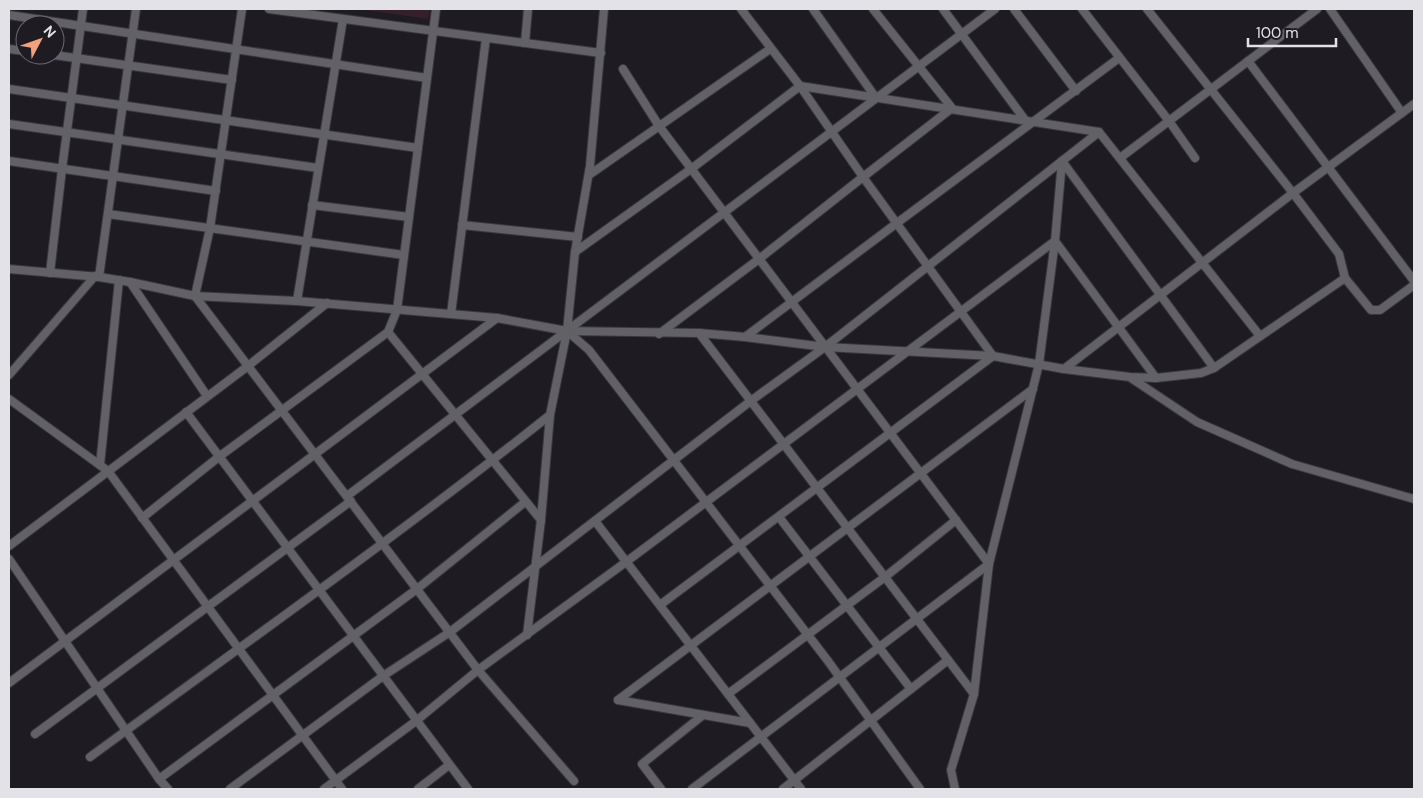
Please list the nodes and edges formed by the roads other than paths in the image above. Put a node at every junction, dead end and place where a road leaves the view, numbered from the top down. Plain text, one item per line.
1 (83, 9) edge
2 (136, 9) edge
3 (242, 9) edge
4 (269, 9) edge
5 (436, 9) edge
6 (528, 9) edge
7 (604, 9) edge
8 (741, 9) edge
9 (813, 9) edge
10 (873, 9) edge
11 (943, 9) edge
12 (995, 9) edge
13 (1014, 9) edge
14 (1082, 9) edge
15 (1318, 9) edge
16 (1330, 9) edge
17 (1151, 10) edge
18 (9, 15) edge
19 (343, 19) junction
20 (81, 26) junction
21 (433, 31) junction
22 (132, 33) junction
23 (962, 34) junction
24 (486, 38) junction
25 (525, 43) junction
26 (236, 49) junction
27 (770, 49) junction
28 (600, 53) junction
29 (65, 56) edge
30 (77, 58) junction
31 (1119, 58) junction
32 (1248, 61) junction
33 (336, 64) junction
34 (128, 65) junction
35 (919, 66) junction
36 (623, 69) dead end
37 (427, 78) junction
38 (232, 80) junction
39 (800, 86) junction
40 (9, 89) edge
41 (1210, 90) junction
42 (1076, 91) junction
43 (72, 98) junction
44 (876, 98) junction
45 (1414, 104) edge
46 (122, 106) junction
47 (952, 108) junction
48 (1402, 113) junction
49 (226, 120) junction
50 (1025, 120) junction
51 (1169, 120) junction
52 (1036, 121) junction
53 (9, 124) edge
54 (659, 126) junction
55 (67, 132) junction
56 (831, 132) junction
57 (1099, 132) junction
58 (324, 135) junction
59 (118, 140) junction
60 (418, 148) junction
61 (221, 154) junction
62 (1120, 158) junction
63 (1195, 158) dead end
64 (1062, 161) junction
65 (9, 162) edge
66 (1328, 167) junction
67 (318, 168) junction
68 (62, 169) junction
69 (691, 169) junction
70 (588, 175) junction
71 (113, 176) junction
72 (863, 177) junction
73 (216, 191) junction
74 (1293, 193) junction
75 (312, 204) junction
76 (724, 213) junction
77 (108, 214) junction
78 (409, 217) junction
79 (897, 223) junction
80 (462, 225) junction
81 (210, 228) junction
82 (578, 237) junction
83 (1055, 241) junction
84 (306, 242) junction
85 (575, 252) junction
86 (404, 255) junction
87 (759, 259) junction
88 (1202, 263) junction
89 (928, 266) junction
90 (9, 269) edge
91 (50, 272) junction
92 (97, 277) junction
93 (1345, 278) junction
94 (119, 280) junction
95 (1414, 281) edge
96 (130, 282) junction
97 (1414, 285) edge
98 (1160, 295) junction
99 (195, 296) junction
100 (296, 300) junction
101 (792, 302) junction
102 (327, 303) junction
103 (397, 310) junction
104 (961, 312) junction
105 (451, 314) junction
106 (497, 318) junction
107 (1118, 327) junction
108 (567, 330) junction
109 (388, 332) junction
110 (699, 333) junction
111 (659, 334) junction
112 (1260, 336) junction
113 (745, 337) junction
114 (825, 347) junction
115 (908, 351) junction
116 (993, 356) junction
117 (1039, 364) junction
118 (248, 366) junction
119 (1214, 368) junction
120 (1064, 369) junction
121 (422, 374) junction
122 (9, 375) edge
123 (1130, 377) junction
124 (1156, 378) junction
125 (857, 389) junction
126 (1033, 389) junction
127 (207, 396) junction
128 (9, 399) edge
129 (752, 400) junction
130 (282, 411) junction
131 (186, 412) junction
132 (455, 415) junction
133 (550, 415) junction
134 (890, 433) junction
135 (784, 444) junction
136 (315, 454) junction
137 (220, 456) junction
138 (492, 460) junction
139 (674, 460) junction
140 (100, 465) junction
141 (108, 470) junction
142 (920, 473) junction
143 (818, 487) junction
144 (349, 499) junction
145 (1414, 499) edge
146 (253, 500) junction
147 (525, 502) junction
148 (706, 502) junction
149 (778, 516) junction
150 (142, 518) junction
151 (541, 520) junction
152 (956, 520) junction
153 (595, 521) junction
154 (848, 528) junction
155 (382, 543) junction
156 (9, 546) edge
157 (740, 546) junction
158 (288, 548) junction
159 (809, 556) junction
160 (9, 559) edge
161 (173, 560) junction
162 (626, 562) junction
163 (989, 564) junction
164 (536, 566) junction
165 (886, 577) junction
166 (770, 586) junction
167 (418, 589) junction
168 (319, 590) junction
169 (660, 605) junction
170 (847, 606) junction
171 (207, 607) junction
172 (917, 618) junction
173 (450, 632) junction
174 (527, 634) junction
175 (808, 635) junction
176 (354, 636) junction
177 (64, 641) junction
178 (691, 645) junction
179 (878, 647) junction
180 (238, 649) junction
181 (948, 660) junction
182 (478, 670) junction
183 (383, 676) junction
184 (839, 677) junction
185 (9, 683) edge
186 (97, 688) junction
187 (911, 689) junction
188 (728, 694) junction
189 (974, 694) junction
190 (273, 696) junction
191 (703, 715) junction
192 (871, 720) junction
193 (416, 721) junction
194 (750, 723) junction
195 (126, 731) junction
196 (35, 734) dead end
197 (760, 736) junction
198 (302, 737) junction
199 (90, 757) dead end
200 (449, 764) junction
201 (159, 780) junction
202 (336, 780) junction
203 (794, 780) junction
204 (574, 781) dead end
205 (168, 789) edge
206 (230, 789) edge
207 (324, 789) edge
208 (342, 789) edge
209 (418, 789) edge
210 (468, 789) edge
211 (661, 789) edge
212 (692, 789) edge
213 (783, 789) edge
214 (801, 789) edge
215 (920, 789) edge
216 (955, 789) edge

1 - 20 street
2 - 22 street
3 - 26 street
4 - 19 street
5 - 21 street
6 - 25 street
7 - 28 street
8 - 27 street
9 - 44 street
10 - 35 street
11 - 23 street
12 - 23 street
13 - 42 street
14 - 31 street
15 - 32 street
16 - 48 street
17 - 41 street
18 - 20 street
19 - 21 street
19 - 33 street
20 - 22 street
20 - 30 street
21 - 24 street
21 - 37 street
22 - 26 street
22 - 34 street
23 - 35 street
23 - 50 street
24 - 25 street
24 - 80 street
25 - 28 street
26 - 33 street
26 - 38 street
27 - 39 street
27 - 54 street
28 - 70 street
29 - 30 street
30 - 34 street
30 - 43 street
31 - 42 street
31 - 51 street
32 - 41 street
32 - 66 street
33 - 37 street
33 - 58 street
34 - 38 street
34 - 46 street
35 - 44 street
35 - 47 street
36 - 54 street
37 - 60 street
38 - 49 street
39 - 44 street
39 - 56 street
39 - 69 street
40 - 43 street
41 - 51 street
41 - 74 street
42 - 52 street
43 - 46 street
43 - 55 street
44 - 47 street
44 - 56 street
45 - 48 street
46 - 49 street
46 - 59 street
47 - 50 street
47 - 72 street
48 - 66 street
49 - 58 street
49 - 61 street
50 - 52 street
51 - 62 street
51 - 63 street
52 - 57 street
52 - 79 street
53 - 55 street
54 - 69 street
54 - 70 street
55 - 59 street
55 - 68 street
56 - 72 street
56 - 76 street
57 - 62 street
57 - 64 street
58 - 60 street
58 - 67 street
59 - 61 street
59 - 71 street
60 - 78 street
61 - 67 street
61 - 73 street
62 - 88 street
64 - 83 street
64 - 89 street
64 - 98 street
65 - 68 street
66 - 74 street
66 - 95 street
67 - 75 street
68 - 71 street
68 - 91 street
69 - 76 street
69 - 85 street
70 - 82 street
71 - 73 street
71 - 77 street
72 - 79 street
72 - 87 street
73 - 81 street
74 - 88 street
74 - 93 street
75 - 78 street
75 - 84 street
76 - 87 street
76 - 108 street
77 - 81 street
77 - 92 street
78 - 86 street
79 - 89 street
79 - 101 street
80 - 82 street
80 - 105 street
81 - 84 street
81 - 99 street
82 - 85 street
83 - 104 street
83 - 107 street
83 - 117 street
84 - 86 street
84 - 100 street
85 - 108 street
86 - 103 street
87 - 101 street
87 - 111 street
88 - 98 street
88 - 112 street
89 - 104 street
89 - 114 street
90 - 91 street
91 - 92 street
92 - 94 street
92 - 122 street
93 - 97 street
93 - 112 street
94 - 96 street
94 - 140 street
96 - 99 street
96 - 127 street
98 - 107 street
98 - 119 street
99 - 100 street
99 - 118 street
100 - 102 street
101 - 113 street
101 - 114 street
102 - 103 street
102 - 118 street
103 - 105 street
103 - 109 street
104 - 115 street
104 - 116 street
105 - 106 street
106 - 108 street
106 - 121 street
107 - 120 street
107 - 124 street
108 - 111 street
108 - 132 street
108 - 133 street
108 - 139 street
109 - 121 street
109 - 130 street
110 - 111 street
110 - 113 street
110 - 129 street
112 - 119 street
113 - 114 street
114 - 115 street
114 - 125 street
114 - 129 street
115 - 116 street
115 - 125 street
116 - 117 street
116 - 134 street
117 - 120 street
117 - 126 street
118 - 127 street
118 - 130 street
119 - 124 street
120 - 123 street
121 - 132 street
121 - 136 street
123 - 124 street
123 - 145 street
125 - 134 street
125 - 135 street
126 - 142 street
126 - 163 street
127 - 131 street
128 - 140 street
129 - 135 street
129 - 139 street
130 - 136 street
130 - 137 street
131 - 137 street
131 - 141 street
132 - 138 street
132 - 144 street
133 - 138 street
133 - 151 street
134 - 142 street
134 - 143 street
135 - 143 street
135 - 148 street
136 - 144 street
136 - 146 street
137 - 146 street
137 - 150 street
138 - 147 street
138 - 155 street
139 - 148 street
139 - 153 street
140 - 141 street
141 - 150 street
141 - 156 street
142 - 152 street
142 - 154 street
143 - 149 street
143 - 154 street
144 - 155 street
144 - 158 street
146 - 158 street
146 - 161 street
147 - 151 street
147 - 167 street
148 - 157 street
148 - 162 street
149 - 157 street
149 - 159 street
150 - 161 street
151 - 164 street
152 - 163 street
152 - 165 street
153 - 162 street
153 - 164 street
154 - 159 street
154 - 165 street
155 - 167 street
155 - 168 street
157 - 166 street
157 - 169 street
158 - 168 street
158 - 171 street
159 - 166 street
159 - 170 street
160 - 177 street
161 - 171 street
161 - 177 street
162 - 169 street
162 - 174 street
163 - 172 street
163 - 189 street
164 - 173 street
164 - 174 street
165 - 170 street
165 - 172 street
166 - 175 street
166 - 178 street
167 - 173 street
167 - 176 street
168 - 176 street
168 - 180 street
169 - 178 street
170 - 175 street
170 - 179 street
171 - 180 street
171 - 186 street
172 - 179 street
172 - 181 street
173 - 182 street
173 - 183 street
174 - 182 street
175 - 184 street
175 - 188 street
176 - 183 street
176 - 190 street
177 - 185 street
177 - 186 street
178 - 188 street
178 - 191 street
179 - 184 street
179 - 187 street
180 - 190 street
180 - 195 street
181 - 187 street
181 - 189 street
182 - 193 street
182 - 204 street
183 - 193 street
183 - 198 street
184 - 192 street
184 - 197 street
186 - 195 street
186 - 196 street
187 - 192 street
188 - 194 street
189 - 216 street
190 - 198 street
190 - 201 street
191 - 194 street
191 - 211 street
192 - 203 street
192 - 215 street
193 - 200 street
193 - 202 street
194 - 197 street
195 - 199 street
195 - 201 street
197 - 203 street
197 - 212 street
198 - 202 street
198 - 206 street
200 - 209 street
200 - 210 street
201 - 205 street
202 - 207 street
202 - 208 street
203 - 213 street
203 - 214 street

